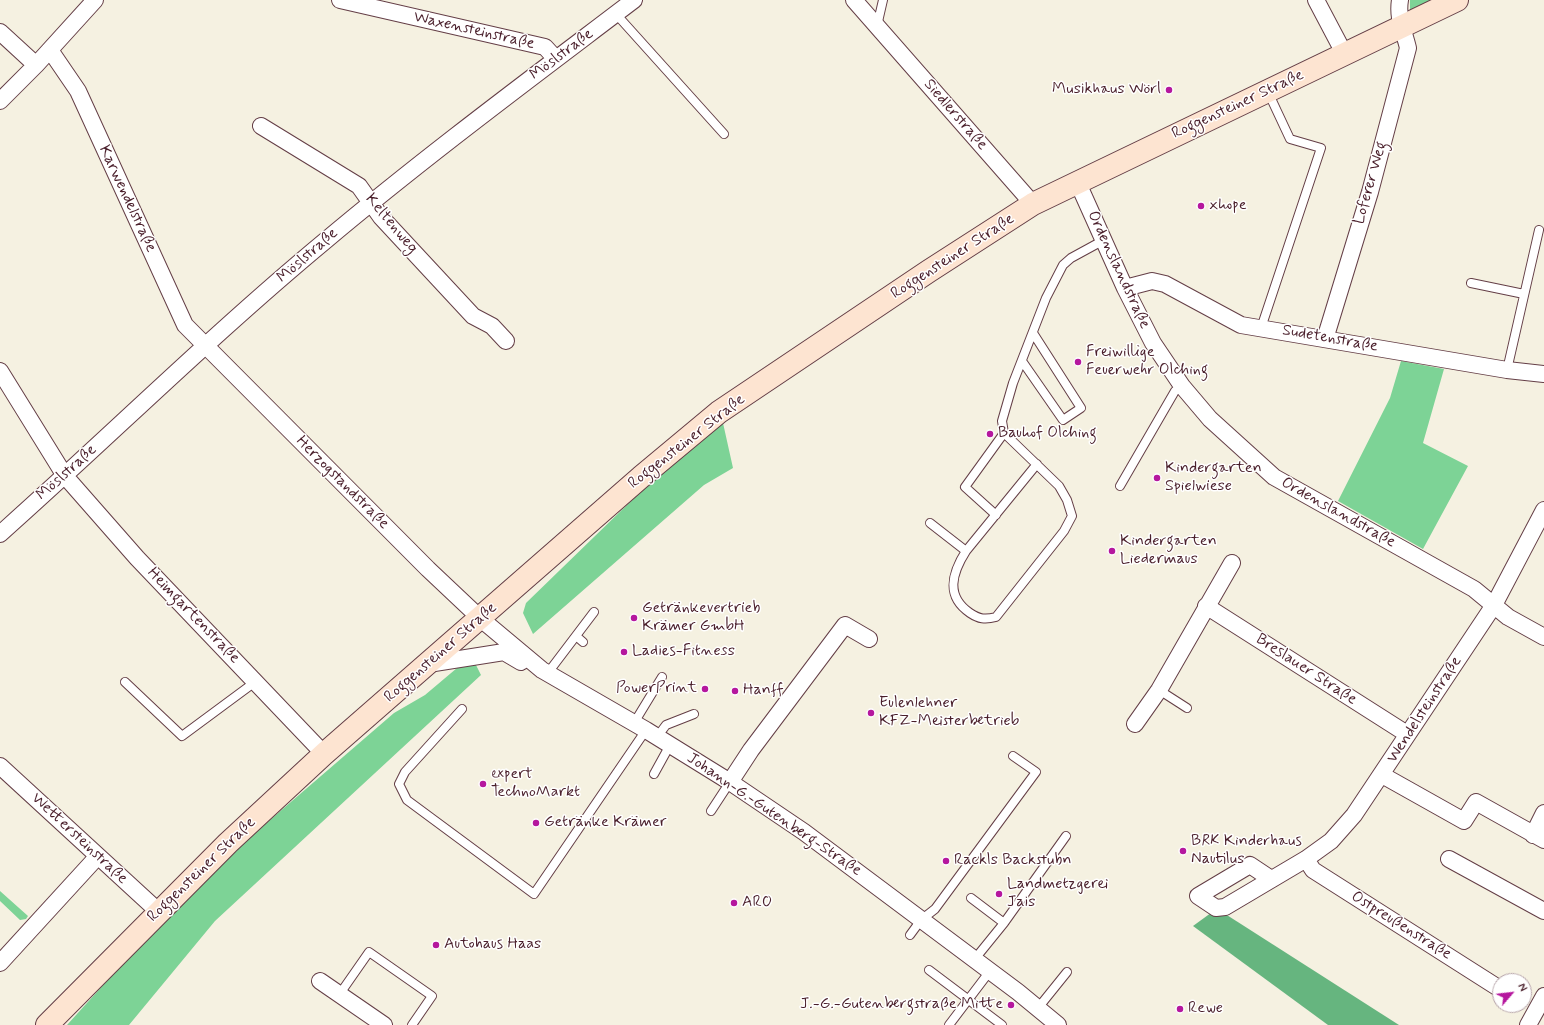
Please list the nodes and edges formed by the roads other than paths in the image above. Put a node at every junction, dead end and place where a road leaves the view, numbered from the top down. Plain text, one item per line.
1 (95, 0) edge
2 (340, 0) edge
3 (634, 0) edge
4 (854, 0) edge
5 (883, 0) edge
6 (1316, 0) edge
7 (1400, 0) edge
8 (1457, 0) edge
9 (616, 14) junction
10 (877, 26) junction
11 (1401, 28) junction
12 (0, 32) edge
13 (50, 50) junction
14 (1345, 55) junction
15 (556, 59) junction
16 (36, 65) junction
17 (1268, 91) junction
18 (0, 101) edge
19 (261, 126) dead end
20 (724, 134) dead end
21 (1077, 181) junction
22 (371, 203) junction
23 (1033, 204) junction
24 (1538, 230) dead end
25 (1104, 240) junction
26 (1471, 283) dead end
27 (1125, 288) junction
28 (1524, 294) junction
29 (1262, 328) junction
30 (1033, 333) junction
31 (1325, 339) junction
32 (506, 341) dead end
33 (206, 346) junction
34 (1022, 360) junction
35 (1507, 370) junction
36 (0, 371) edge
37 (1544, 374) edge
38 (1182, 386) junction
39 (1004, 433) junction
40 (1037, 464) junction
41 (65, 476) junction
42 (1120, 486) dead end
43 (1544, 510) edge
44 (996, 515) junction
45 (930, 523) dead end
46 (0, 534) edge
47 (966, 551) junction
48 (1232, 563) dead end
49 (1494, 605) junction
50 (1206, 606) junction
51 (594, 612) dead end
52 (481, 619) junction
53 (576, 636) junction
54 (1544, 637) edge
55 (869, 639) dead end
56 (583, 642) dead end
57 (428, 664) junction
58 (545, 672) junction
59 (662, 677) dead end
60 (125, 682) dead end
61 (255, 682) junction
62 (1159, 690) junction
63 (1188, 708) dead end
64 (462, 709) dead end
65 (694, 714) dead end
66 (1134, 724) dead end
67 (652, 734) junction
68 (1407, 734) junction
69 (324, 754) junction
70 (1014, 756) dead end
71 (0, 766) edge
72 (654, 774) dead end
73 (1382, 775) junction
74 (730, 782) junction
75 (711, 811) dead end
76 (1544, 813) edge
77 (1066, 836) dead end
78 (1538, 838) edge
79 (98, 856) junction
80 (1306, 859) junction
81 (1449, 859) dead end
82 (1271, 879) dead end
83 (971, 898) dead end
84 (1544, 911) edge
85 (159, 912) junction
86 (921, 920) junction
87 (1004, 923) junction
88 (910, 935) dead end
89 (974, 960) junction
90 (0, 963) edge
91 (929, 970) dead end
92 (990, 971) junction
93 (1067, 972) dead end
94 (320, 981) dead end
95 (1492, 984) edge
96 (339, 995) junction
97 (1544, 996) edge
98 (969, 1000) junction
99 (1038, 1008) junction
100 (1533, 1015) edge
101 (48, 1025) edge
102 (384, 1025) edge
103 (412, 1025) edge
104 (949, 1025) edge
105 (1002, 1025) edge
106 (1058, 1025) edge

1 - 13 street
2 - 15 street, Waxensteinstraße
3 - 9 street, Möslstraße
4 - 10 street, Siedlerstraße
5 - 10 lane
6 - 14 street
7 - 11 street, Loferer Weg
8 - 11 main road, Roggensteiner Straße
9 - 15 street, Möslstraße
9 - 20 lane
10 - 23 street, Siedlerstraße
11 - 14 main road, Roggensteiner Straße
11 - 31 street, Loferer Weg
12 - 16 street
13 - 16 street
13 - 33 street, Karwendelstraße
14 - 17 main road, Roggensteiner Straße
15 - 22 street, Möslstraße
16 - 18 street
17 - 21 main road, Roggensteiner Straße
17 - 29 lane
19 - 22 street, Keltenweg
21 - 23 main road, Roggensteiner Straße
21 - 25 street, Ordenslandstraße
22 - 32 street, Keltenweg
22 - 33 street, Möslstraße
23 - 52 main road, Roggensteiner Straße
24 - 28 lane
25 - 27 street, Ordenslandstraße
25 - 30 lane
26 - 28 lane
27 - 29 street, Sudetenstraße
27 - 38 street, Ordenslandstraße
28 - 35 lane
29 - 31 street, Sudetenstraße
30 - 34 lane
30 - 34 lane
31 - 35 street, Sudetenstraße
33 - 41 street, Möslstraße
33 - 52 street, Herzogstandstraße
34 - 39 lane
35 - 37 street, Sudetenstraße
36 - 41 street, Heimgartenstraße
38 - 42 lane
38 - 49 street, Ordenslandstraße
39 - 40 lane
39 - 44 lane
40 - 44 lane
40 - 47 lane
41 - 46 street, Möslstraße
41 - 61 street, Heimgartenstraße
43 - 49 street, Wendelsteinstraße
44 - 47 lane
45 - 47 lane
48 - 50 street
49 - 54 street, Ordenslandstraße
49 - 68 street, Wendelsteinstraße
50 - 62 street
50 - 68 street, Breslauer Straße
51 - 53 lane
52 - 57 main road, Roggensteiner Straße
52 - 58 street, Johann-G.-Gutenberg-Straße
53 - 56 lane
53 - 58 lane
55 - 74 street
57 - 58 street
57 - 69 main road, Roggensteiner Straße
58 - 67 street, Johann-G.-Gutenberg-Straße
59 - 67 lane
60 - 61 lane
61 - 69 street, Heimgartenstraße
62 - 63 lane
62 - 66 street
64 - 67 lane
65 - 67 lane
67 - 72 lane
67 - 74 street, Johann-G.-Gutenberg-Straße
68 - 73 street, Wendelsteinstraße
69 - 85 main road, Roggensteiner Straße
70 - 86 lane
71 - 79 street, Wettersteinstraße
73 - 78 street
73 - 80 street, Wendelsteinstraße
74 - 75 lane
74 - 86 street, Johann-G.-Gutenberg-Straße
76 - 78 street
77 - 87 lane
79 - 85 street, Wettersteinstraße
79 - 90 street
80 - 82 street, Wendelsteinstraße
80 - 95 street, Ostpreußenstraße
81 - 84 street
83 - 87 lane
85 - 101 main road, Roggensteiner Straße
86 - 88 lane
86 - 89 street, Johann-G.-Gutenberg-Straße
87 - 89 lane
89 - 92 street, Johann-G.-Gutenberg-Straße
91 - 98 lane
92 - 98 lane
92 - 99 street, Johann-G.-Gutenberg-Straße
93 - 99 lane
94 - 96 street
96 - 102 street
96 - 103 lane
97 - 100 street
98 - 104 lane
98 - 105 lane
99 - 106 street, Johann-G.-Gutenberg-Straße

